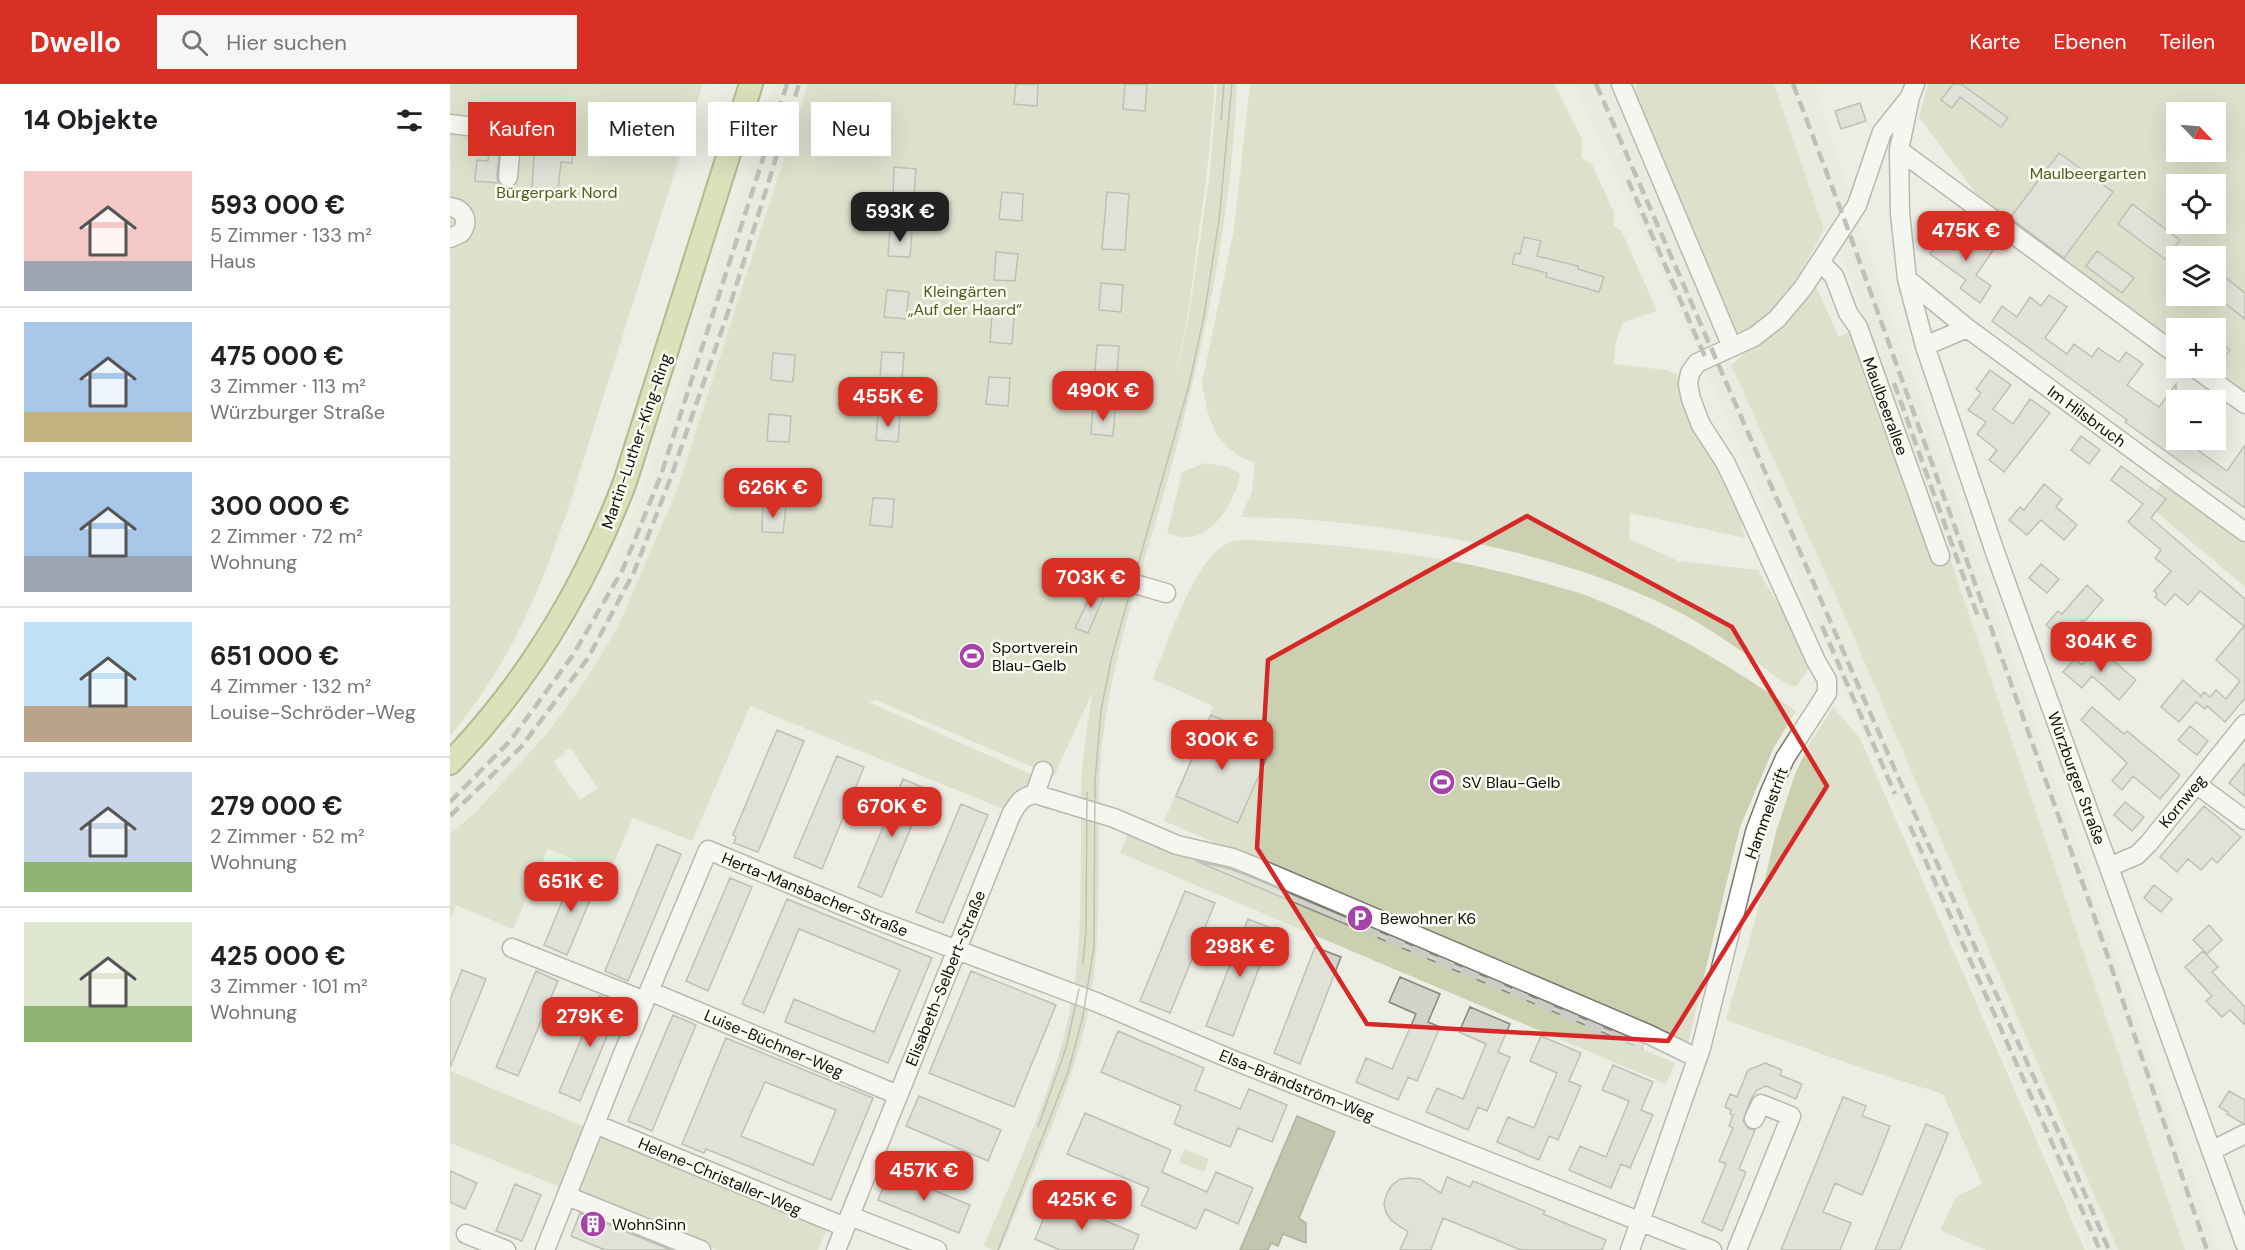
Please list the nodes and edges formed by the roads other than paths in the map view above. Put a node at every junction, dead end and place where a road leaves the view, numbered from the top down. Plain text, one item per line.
1 (752, 84) edge
2 (1623, 87) edge
3 (1912, 91) edge
4 (450, 124) edge
5 (1899, 150) junction
6 (508, 177) dead end
7 (450, 207) edge
8 (450, 238) edge
9 (1821, 263) junction
10 (1907, 279) junction
11 (1967, 327) junction
12 (1925, 345) junction
13 (1732, 346) junction
14 (2166, 347) edge
15 (2209, 378) edge
16 (2245, 404) edge
17 (2245, 532) edge
18 (1940, 556) dead end
19 (1121, 580) dead end
20 (1166, 593) dead end
21 (2245, 724) edge
22 (450, 763) edge
23 (1043, 771) dead end
24 (2196, 784) junction
25 (1035, 794) junction
26 (1117, 813) junction
27 (2245, 820) edge
28 (1181, 836) dead end
29 (2109, 867) junction
30 (512, 948) dead end
31 (956, 949) junction
32 (647, 996) junction
33 (1644, 1043) tunnel mouth
34 (1695, 1063) junction
35 (898, 1095) junction
36 (1754, 1119) dead end
37 (595, 1124) junction
38 (2245, 1134) edge
39 (2211, 1151) junction
40 (567, 1196) junction
41 (847, 1221) junction
42 (1639, 1221) junction
43 (466, 1234) dead end
44 (2245, 1244) edge
45 (506, 1250) edge
46 (544, 1250) edge
47 (701, 1250) edge
48 (836, 1250) edge
49 (937, 1250) edge
50 (1629, 1250) edge
51 (1712, 1250) edge
52 (1737, 1250) edge

1 - 22 main road, Martin-Luther-King-Ring
2 - 13 street
3 - 5 street, Würzburger Straße
3 - 9 street
4 - 6 street
5 - 10 street, Würzburger Straße
5 - 14 street
7 - 8 street
9 - 13 street
9 - 18 street, Maulbeerallee
10 - 11 street, Im Hilsbruch
10 - 12 street, Würzburger Straße
11 - 12 street
11 - 17 street, Im Hilsbruch
12 - 29 street, Würzburger Straße
13 - 34 street, Hammelstrift
15 - 16 street
19 - 20 street
21 - 24 street, Kornweg
23 - 25 street
24 - 27 street
24 - 29 street, Kornweg
25 - 26 street
25 - 31 street, Elisabeth-Selbert-Straße
26 - 28 street
26 - 34 street
29 - 39 street, Würzburger Straße
30 - 32 street, Luise-Büchner-Weg
31 - 32 street, Herta-Mansbacher-Straße
31 - 35 street, Elisabeth-Selbert-Straße
31 - 42 street, Elsa-Brändström-Weg
32 - 35 street, Luise-Büchner-Weg
32 - 37 street, Herta-Mansbacher-Straße
33 - 34 street
34 - 42 street, Hammelstrift
35 - 41 street, Elisabeth-Selbert-Straße
36 - 52 street
37 - 40 street, Herta-Mansbacher-Straße
37 - 41 street, Helene-Christaller-Weg
38 - 39 street
39 - 44 street, Würzburger Straße
40 - 46 street, Herta-Mansbacher-Straße
40 - 47 street
41 - 48 street, Elisabeth-Selbert-Straße
41 - 49 street, Helene-Christaller-Weg
42 - 50 street, Hammelstrift
42 - 51 street, Elsa-Brändström-Weg
43 - 45 street

